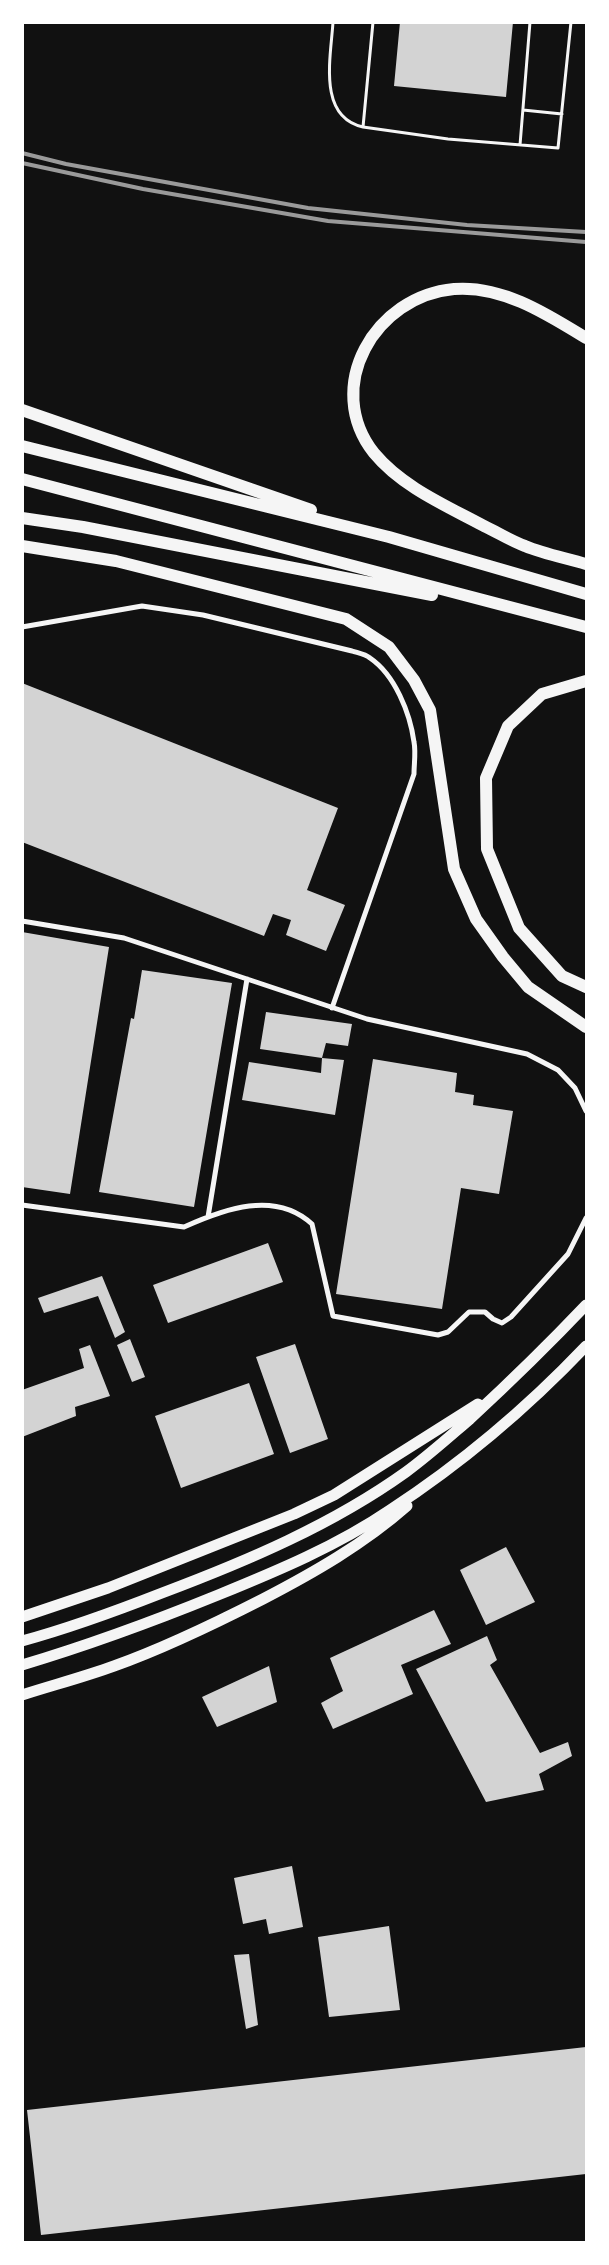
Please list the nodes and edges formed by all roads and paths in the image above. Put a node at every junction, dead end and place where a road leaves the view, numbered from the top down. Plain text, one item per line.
1 (333, 22) edge
2 (373, 22) edge
3 (530, 22) edge
4 (571, 22) edge
5 (523, 110) junction
6 (562, 114) junction
7 (362, 127) junction
8 (520, 145) junction
9 (586, 338) edge
10 (22, 410) edge
11 (22, 446) edge
12 (22, 479) edge
13 (22, 518) edge
14 (389, 537) junction
15 (22, 546) edge
16 (586, 564) edge
17 (586, 594) edge
18 (548, 617) junction
19 (22, 627) edge
20 (586, 627) edge
21 (586, 680) edge
22 (22, 921) edge
23 (247, 978) junction
24 (586, 987) edge
25 (332, 1008) junction
26 (586, 1027) edge
27 (586, 1111) edge
28 (22, 1205) edge
29 (208, 1217) junction
30 (586, 1218) edge
31 (586, 1305) edge
32 (586, 1346) edge
33 (509, 1384) junction
34 (447, 1471) junction
35 (22, 1617) edge
36 (22, 1641) edge
37 (22, 1665) edge
38 (22, 1695) edge

1 - 7 lane
2 - 7 lane
3 - 5 lane
4 - 6 lane
5 - 6 lane
5 - 8 lane
6 - 8 lane
7 - 8 lane
9 - 16 highway
10 - 14 highway
11 - 14 highway
12 - 18 highway
13 - 18 highway
14 - 17 highway
15 - 26 highway
18 - 20 highway
19 - 25 street
21 - 24 highway
22 - 23 street
23 - 25 street
23 - 29 street
25 - 27 street
28 - 29 street
29 - 30 street
31 - 33 highway
32 - 34 highway
33 - 35 highway
33 - 36 highway
34 - 37 highway
34 - 38 highway

